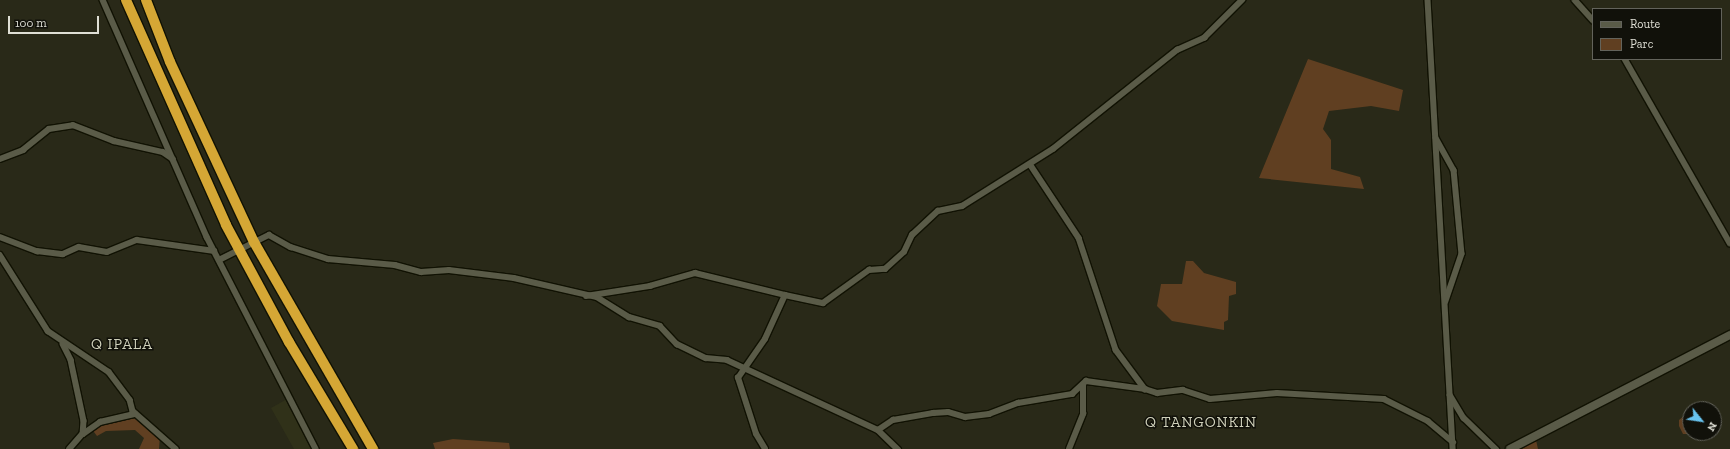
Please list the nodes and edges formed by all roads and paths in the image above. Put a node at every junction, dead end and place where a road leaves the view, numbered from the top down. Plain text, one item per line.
1 (104, 0) edge
2 (126, 0) edge
3 (146, 0) edge
4 (1242, 0) edge
5 (1428, 0) edge
6 (1575, 0) edge
7 (1592, 19) edge
8 (1626, 60) edge
9 (1434, 131) junction
10 (0, 159) edge
11 (176, 162) junction
12 (1030, 164) junction
13 (0, 237) edge
14 (254, 242) junction
15 (1730, 243) edge
16 (239, 250) junction
17 (214, 251) junction
18 (0, 254) edge
19 (219, 260) junction
20 (785, 295) junction
21 (584, 296) junction
22 (1445, 303) junction
23 (1730, 335) edge
24 (63, 343) junction
25 (745, 370) junction
26 (1083, 385) junction
27 (1145, 389) junction
28 (1449, 394) junction
29 (135, 414) junction
30 (878, 430) junction
31 (83, 434) junction
32 (1453, 442) junction
33 (72, 448) edge
34 (176, 449) edge
35 (316, 449) edge
36 (353, 449) edge
37 (373, 449) edge
38 (765, 449) edge
39 (898, 449) edge
40 (1069, 449) edge
41 (1453, 449) edge
42 (1496, 449) edge
43 (1510, 449) edge

1 - 11 street
2 - 16 highway
3 - 14 highway
4 - 12 street
5 - 9 street
6 - 7 street
8 - 15 street
9 - 22 street
9 - 22 street
10 - 11 street
11 - 17 street
12 - 20 street
12 - 27 street
13 - 17 street
14 - 16 street
14 - 21 street
14 - 37 highway
16 - 19 street
16 - 36 highway
17 - 19 street
18 - 24 street
19 - 35 street
20 - 21 street
20 - 25 street
21 - 25 street
22 - 28 street
23 - 43 street
24 - 29 street
24 - 31 street
25 - 30 street
25 - 38 street
26 - 27 street
26 - 30 street
26 - 40 street
27 - 32 street
28 - 32 street
28 - 42 street
29 - 31 street
29 - 34 street
30 - 39 street
31 - 33 street
32 - 41 street

